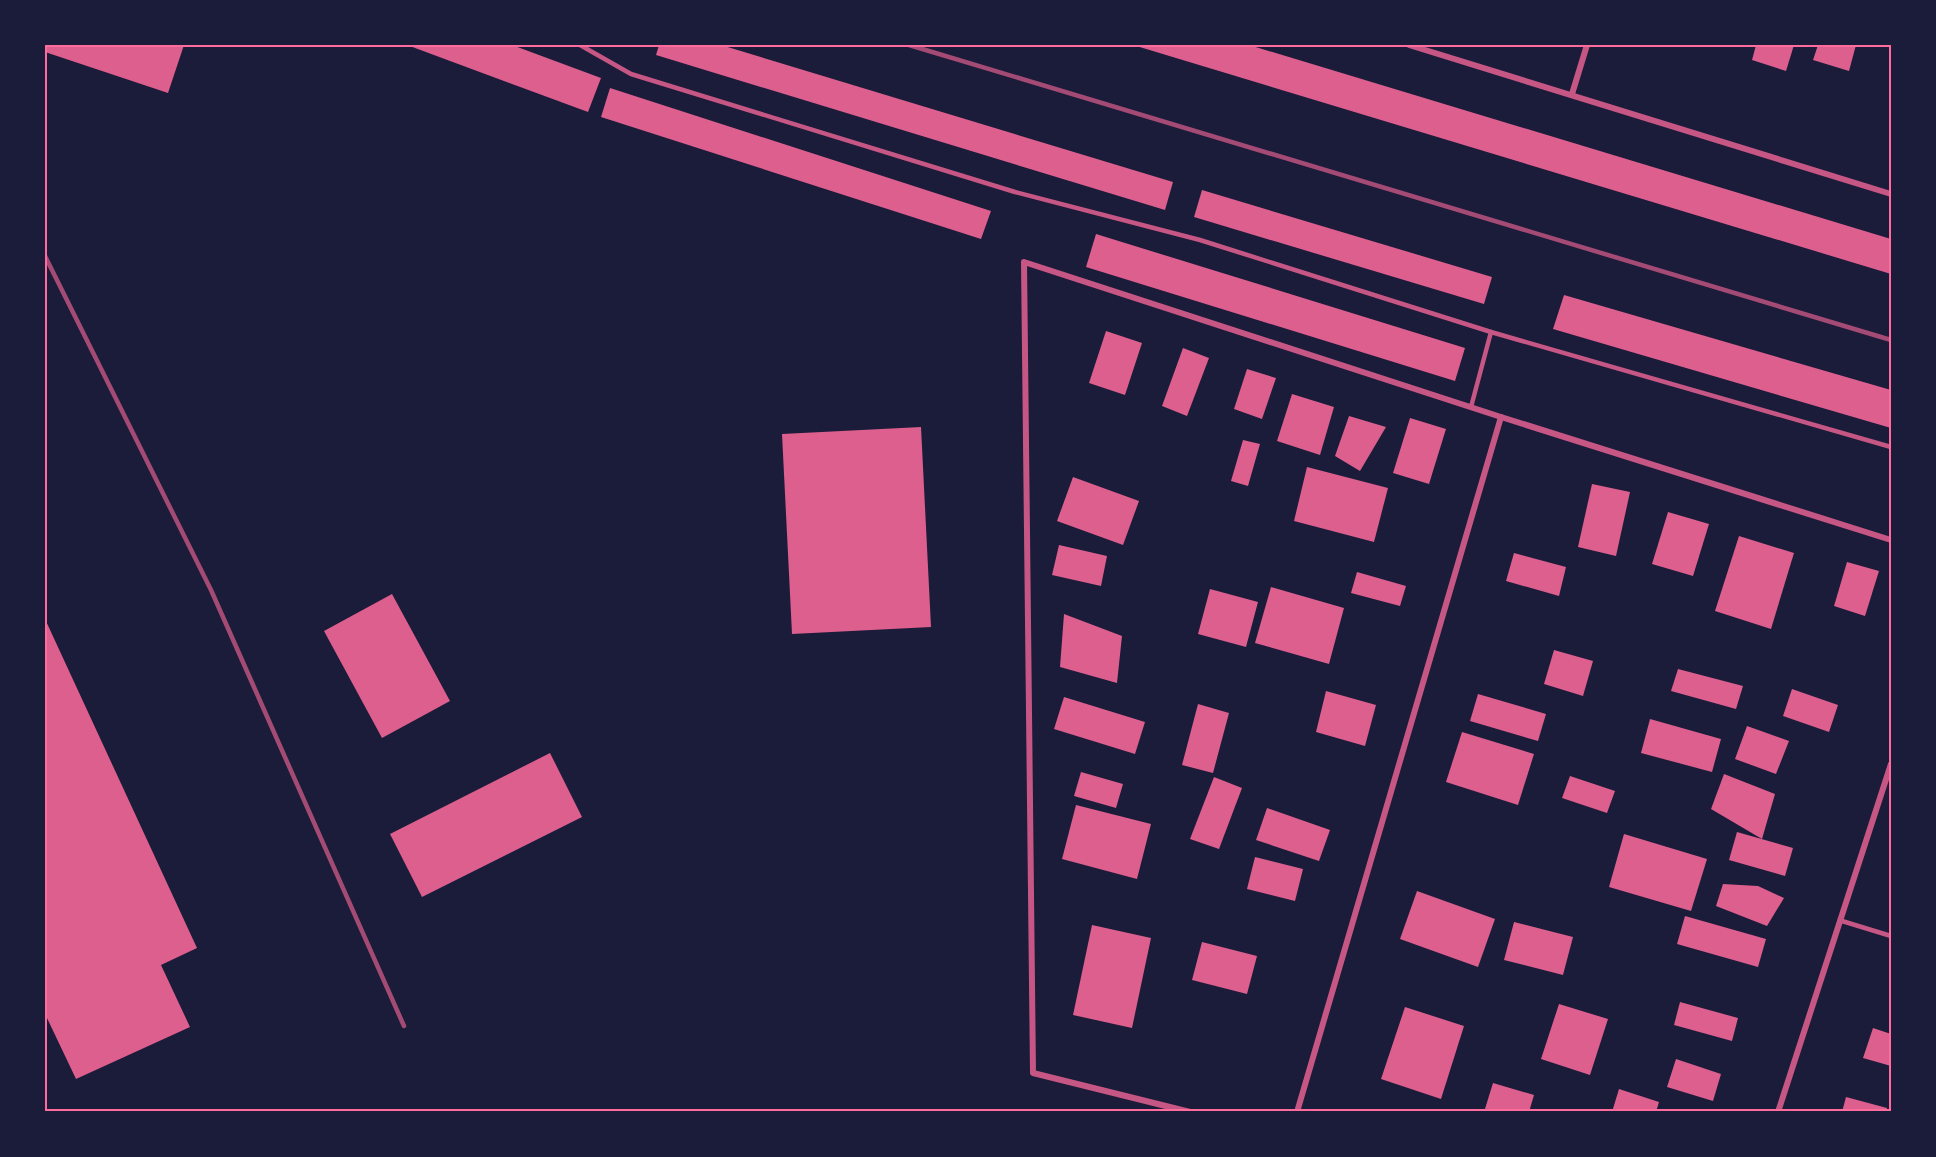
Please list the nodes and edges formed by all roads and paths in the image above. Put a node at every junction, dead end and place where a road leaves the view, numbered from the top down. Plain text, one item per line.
1 (580, 45) edge
2 (1409, 45) edge
3 (1587, 45) edge
4 (1572, 94) junction
5 (1891, 194) edge
6 (1491, 332) junction
7 (1471, 407) junction
8 (1501, 417) junction
9 (1891, 447) edge
10 (1891, 540) edge
11 (1891, 765) edge
12 (1842, 921) junction
13 (1891, 936) edge
14 (1190, 1112) edge
15 (1297, 1112) edge
16 (1778, 1112) edge

1 - 6 lane
2 - 4 street
3 - 4 street
4 - 5 street
6 - 7 lane
6 - 9 lane
7 - 8 street
7 - 14 street
8 - 10 street
8 - 15 street
11 - 12 street
12 - 13 lane
12 - 16 street

